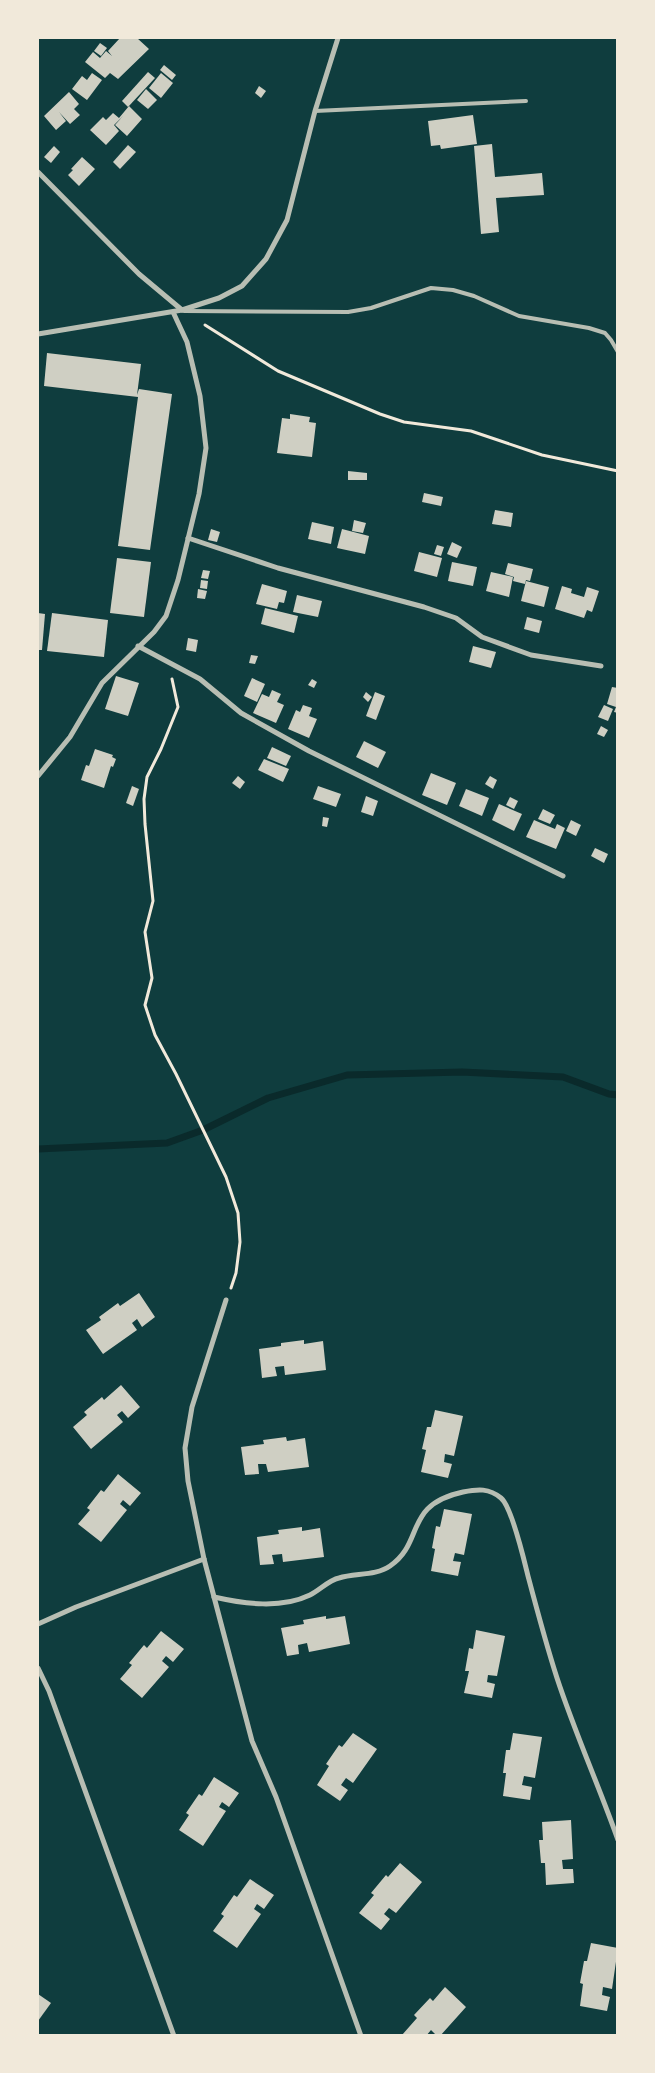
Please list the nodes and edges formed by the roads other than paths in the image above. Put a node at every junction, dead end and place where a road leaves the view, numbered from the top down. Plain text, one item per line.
1 (338, 38) edge
2 (526, 101) dead end
3 (315, 111) junction
4 (38, 172) edge
5 (182, 310) junction
6 (173, 312) junction
7 (38, 334) edge
8 (618, 352) edge
9 (188, 538) junction
10 (138, 646) junction
11 (600, 666) dead end
12 (38, 776) edge
13 (563, 876) dead end
14 (226, 1300) road end
15 (204, 1559) junction
16 (214, 1596) junction
17 (38, 1624) edge
18 (38, 1668) edge
19 (618, 1840) edge
20 (174, 2036) edge
21 (361, 2036) edge

1 - 3 street
2 - 3 lane
3 - 5 street
4 - 5 street
5 - 6 street
5 - 8 lane
6 - 7 street
6 - 9 street
9 - 10 street
9 - 11 street
10 - 12 street
10 - 13 street
14 - 15 street
15 - 16 street
15 - 17 street
16 - 19 street
16 - 21 street
18 - 20 street

